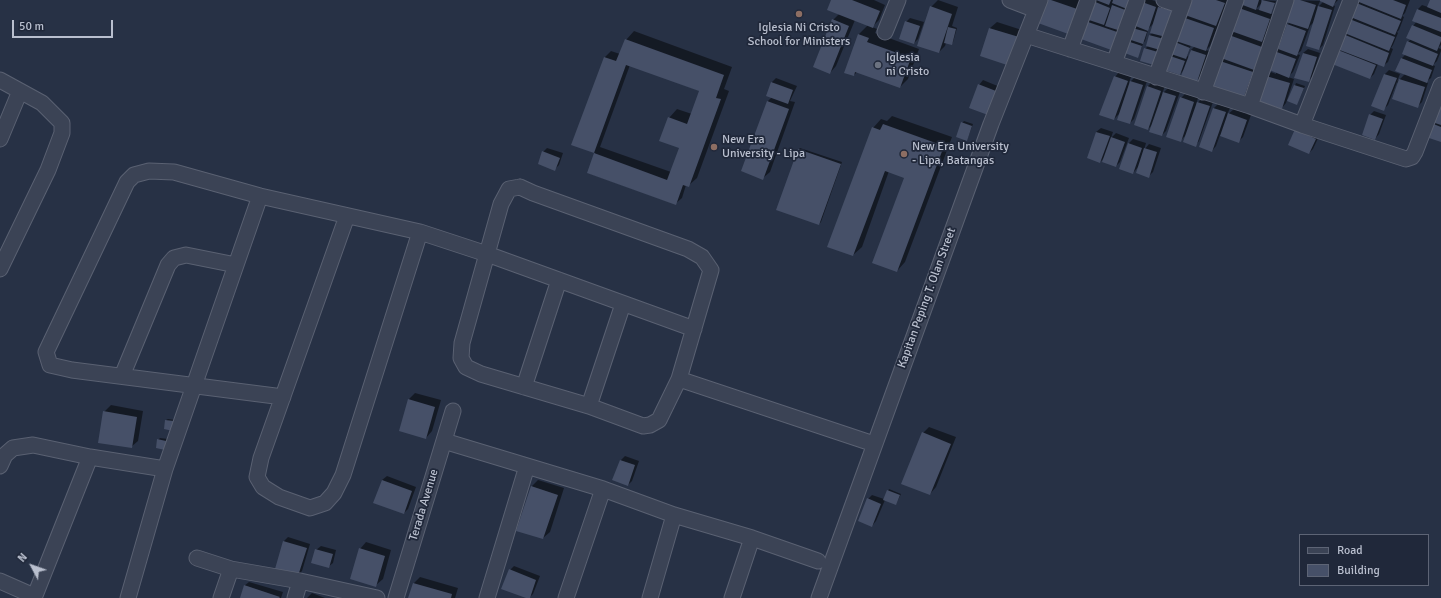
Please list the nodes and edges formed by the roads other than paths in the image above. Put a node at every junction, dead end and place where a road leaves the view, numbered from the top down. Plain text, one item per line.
1 (898, 0) edge
2 (1010, 0) edge
3 (1088, 0) edge
4 (1137, 0) edge
5 (1164, 0) edge
6 (1236, 0) edge
7 (1286, 0) edge
8 (1351, 0) edge
9 (1183, 3) edge
10 (1038, 5) edge
11 (885, 32) dead end
12 (1026, 35) junction
13 (1070, 49) junction
14 (1114, 63) junction
15 (1156, 77) junction
16 (0, 80) edge
17 (1441, 85) edge
18 (20, 91) junction
19 (1203, 92) junction
20 (1250, 106) junction
21 (1302, 125) junction
22 (0, 139) edge
23 (260, 196) junction
24 (347, 216) junction
25 (420, 232) junction
26 (487, 254) junction
27 (236, 265) junction
28 (0, 269) edge
29 (559, 280) junction
30 (623, 304) junction
31 (694, 329) junction
32 (122, 376) junction
33 (679, 379) junction
34 (194, 385) junction
35 (524, 387) junction
36 (283, 397) junction
37 (589, 406) junction
38 (453, 411) dead end
39 (444, 441) junction
40 (874, 444) junction
41 (90, 457) junction
42 (0, 466) edge
43 (527, 466) junction
44 (165, 469) junction
45 (603, 489) junction
46 (674, 515) junction
47 (752, 538) junction
48 (197, 558) dead end
49 (818, 561) dead end
50 (231, 569) junction
51 (0, 581) edge
52 (300, 581) junction
53 (34, 597) edge
54 (128, 598) edge
55 (221, 598) edge
56 (295, 598) edge
57 (377, 598) edge
58 (396, 598) edge
59 (487, 598) edge
60 (566, 598) edge
61 (650, 598) edge
62 (732, 598) edge
63 (819, 598) edge

1 - 11 street
2 - 10 street
3 - 13 street
4 - 14 street
5 - 9 street
6 - 19 street
7 - 20 street
8 - 21 street
9 - 15 street
10 - 12 street, Kapitan Peping T. Olan Street
12 - 13 street
12 - 40 street, Kapitan Peping T. Olan Street
13 - 14 street
14 - 15 street
15 - 19 street
16 - 18 street
17 - 21 street
18 - 22 street
18 - 28 street
19 - 20 street
20 - 21 street
23 - 24 street
23 - 27 street
23 - 32 street
24 - 25 street
24 - 36 street
25 - 26 street
25 - 36 street
26 - 29 street
26 - 31 street
26 - 35 street
27 - 32 street
27 - 34 street
29 - 30 street
29 - 35 street
30 - 31 street
30 - 37 street
31 - 33 street
32 - 34 street
33 - 37 street
33 - 40 street
34 - 36 street
34 - 44 street
35 - 37 street
38 - 39 street, Terada Avenue
39 - 43 street
39 - 58 street, Terada Avenue
40 - 63 street, Kapitan Peping T. Olan Street
41 - 42 street
41 - 44 street
41 - 53 street
43 - 45 street
43 - 59 street
44 - 54 street
45 - 46 street
45 - 60 street
46 - 47 street
46 - 61 street
47 - 49 street
47 - 62 street
48 - 50 street
50 - 52 street
50 - 55 street
51 - 53 street
52 - 56 street
52 - 57 street

